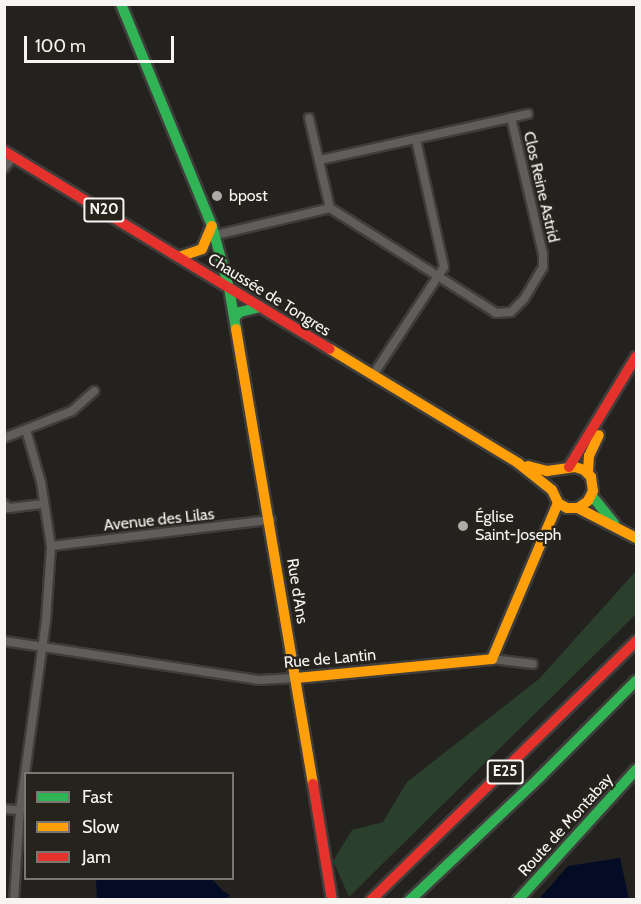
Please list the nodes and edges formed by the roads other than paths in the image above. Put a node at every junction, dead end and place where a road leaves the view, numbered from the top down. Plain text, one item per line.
1 (122, 4) edge
2 (528, 114) dead end
3 (309, 118) dead end
4 (511, 118) junction
5 (416, 140) junction
6 (9, 154) edge
7 (320, 160) junction
8 (4, 168) edge
9 (330, 208) junction
10 (214, 231) junction
11 (179, 257) junction
12 (438, 277) junction
13 (229, 288) junction
14 (260, 307) junction
15 (235, 317) junction
16 (636, 357) edge
17 (636, 374) edge
18 (373, 375) junction
19 (94, 391) dead end
20 (26, 430) junction
21 (4, 438) edge
22 (518, 463) junction
23 (566, 467) junction
24 (588, 473) junction
25 (552, 490) junction
26 (592, 496) junction
27 (558, 503) junction
28 (4, 504) edge
29 (43, 504) junction
30 (578, 508) junction
31 (270, 520) junction
32 (615, 524) junction
33 (636, 538) edge
34 (51, 546) junction
35 (4, 641) edge
36 (636, 641) edge
37 (42, 645) junction
38 (492, 659) junction
39 (532, 664) dead end
40 (296, 678) junction
41 (636, 681) edge
42 (636, 770) edge
43 (25, 772) edge
44 (24, 780) edge
45 (4, 808) edge
46 (20, 810) junction
47 (14, 900) edge
48 (332, 900) edge
49 (371, 900) edge
50 (410, 900) edge
51 (518, 900) edge

1 - 10 main road, Rue d'Ans
2 - 4 street, Clos Reine Astrid
3 - 7 street
4 - 5 street, Clos Reine Astrid
4 - 12 street, Clos Reine Astrid
5 - 7 street, Clos Reine Astrid
5 - 12 street
6 - 8 street
6 - 11 main road, Chaussée de Tongres / N20
7 - 9 street
9 - 10 street
9 - 12 street, Clos Reine Astrid
10 - 11 main road
10 - 13 main road, Rue d'Ans
11 - 13 main road, Chaussée de Tongres / N20
12 - 18 street
13 - 14 main road, Chaussée de Tongres / N20
13 - 15 main road, Rue d'Ans
14 - 15 main road
14 - 18 main road, Chaussée de Tongres / N20
15 - 31 main road, Rue d'Ans
16 - 23 main road
17 - 24 main road
18 - 22 main road, Chaussée de Tongres / N20
19 - 20 street
20 - 21 street
20 - 29 street
22 - 23 main road, Chaussée de Tongres / N20
22 - 25 main road, Chaussée de Tongres / N20
23 - 24 main road, Chaussée de Tongres / N20
23 - 25 main road
24 - 26 main road
25 - 27 main road, Chaussée de Tongres / N20
26 - 30 main road
26 - 32 main road
27 - 30 main road
27 - 38 main road
28 - 29 street
29 - 34 street
30 - 32 main road
31 - 34 street, Avenue des Lilas
31 - 40 main road, Rue d'Ans
32 - 33 main road
34 - 37 street
35 - 37 street, Rue de Lantin
36 - 49 main road, E25
37 - 40 street, Rue de Lantin
37 - 43 street
38 - 39 street
38 - 40 main road, Rue de Lantin
40 - 48 main road, Rue d'Ans
41 - 50 main road, E25
42 - 51 main road, Route de Montabay
44 - 46 street
45 - 46 street
46 - 47 street

